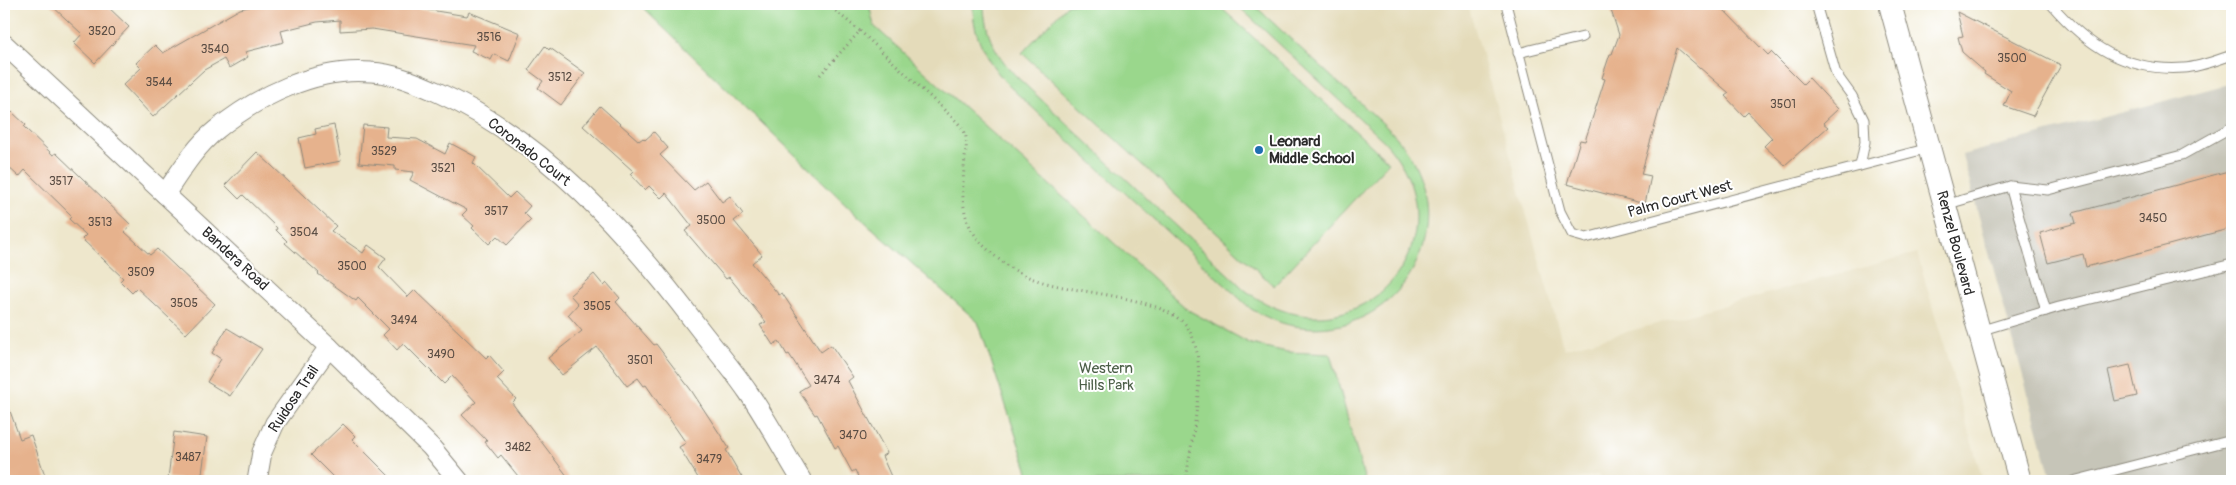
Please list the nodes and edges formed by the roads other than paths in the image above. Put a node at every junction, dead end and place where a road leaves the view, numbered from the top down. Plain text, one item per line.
1 (1506, 4) edge
2 (1816, 4) edge
3 (1890, 4) edge
4 (2051, 4) edge
5 (1583, 37) dead end
6 (4, 44) edge
7 (1518, 53) junction
8 (2232, 56) edge
9 (2232, 127) edge
10 (1930, 148) junction
11 (1860, 166) junction
12 (2010, 186) junction
13 (165, 194) junction
14 (1945, 205) junction
15 (2232, 264) edge
16 (2046, 311) junction
17 (1979, 331) junction
18 (329, 347) junction
19 (2232, 440) edge
20 (257, 481) edge
21 (459, 481) edge
22 (802, 481) edge
23 (2020, 481) edge
24 (2073, 481) edge

1 - 7 lane, Palm Court West
2 - 11 lane
3 - 10 street, Renzel Boulevard
4 - 8 lane
5 - 7 lane
6 - 13 street, Bandera Road
7 - 11 lane, Palm Court West
9 - 12 lane
10 - 11 lane, Palm Court West
10 - 14 street, Renzel Boulevard
12 - 14 lane
12 - 16 lane
13 - 18 street, Bandera Road
13 - 22 street, Coronado Court
14 - 17 street, Renzel Boulevard
15 - 16 lane
16 - 17 lane
17 - 23 street, Renzel Boulevard
18 - 20 street, Ruidosa Trail
18 - 21 street, Bandera Road
19 - 24 lane

